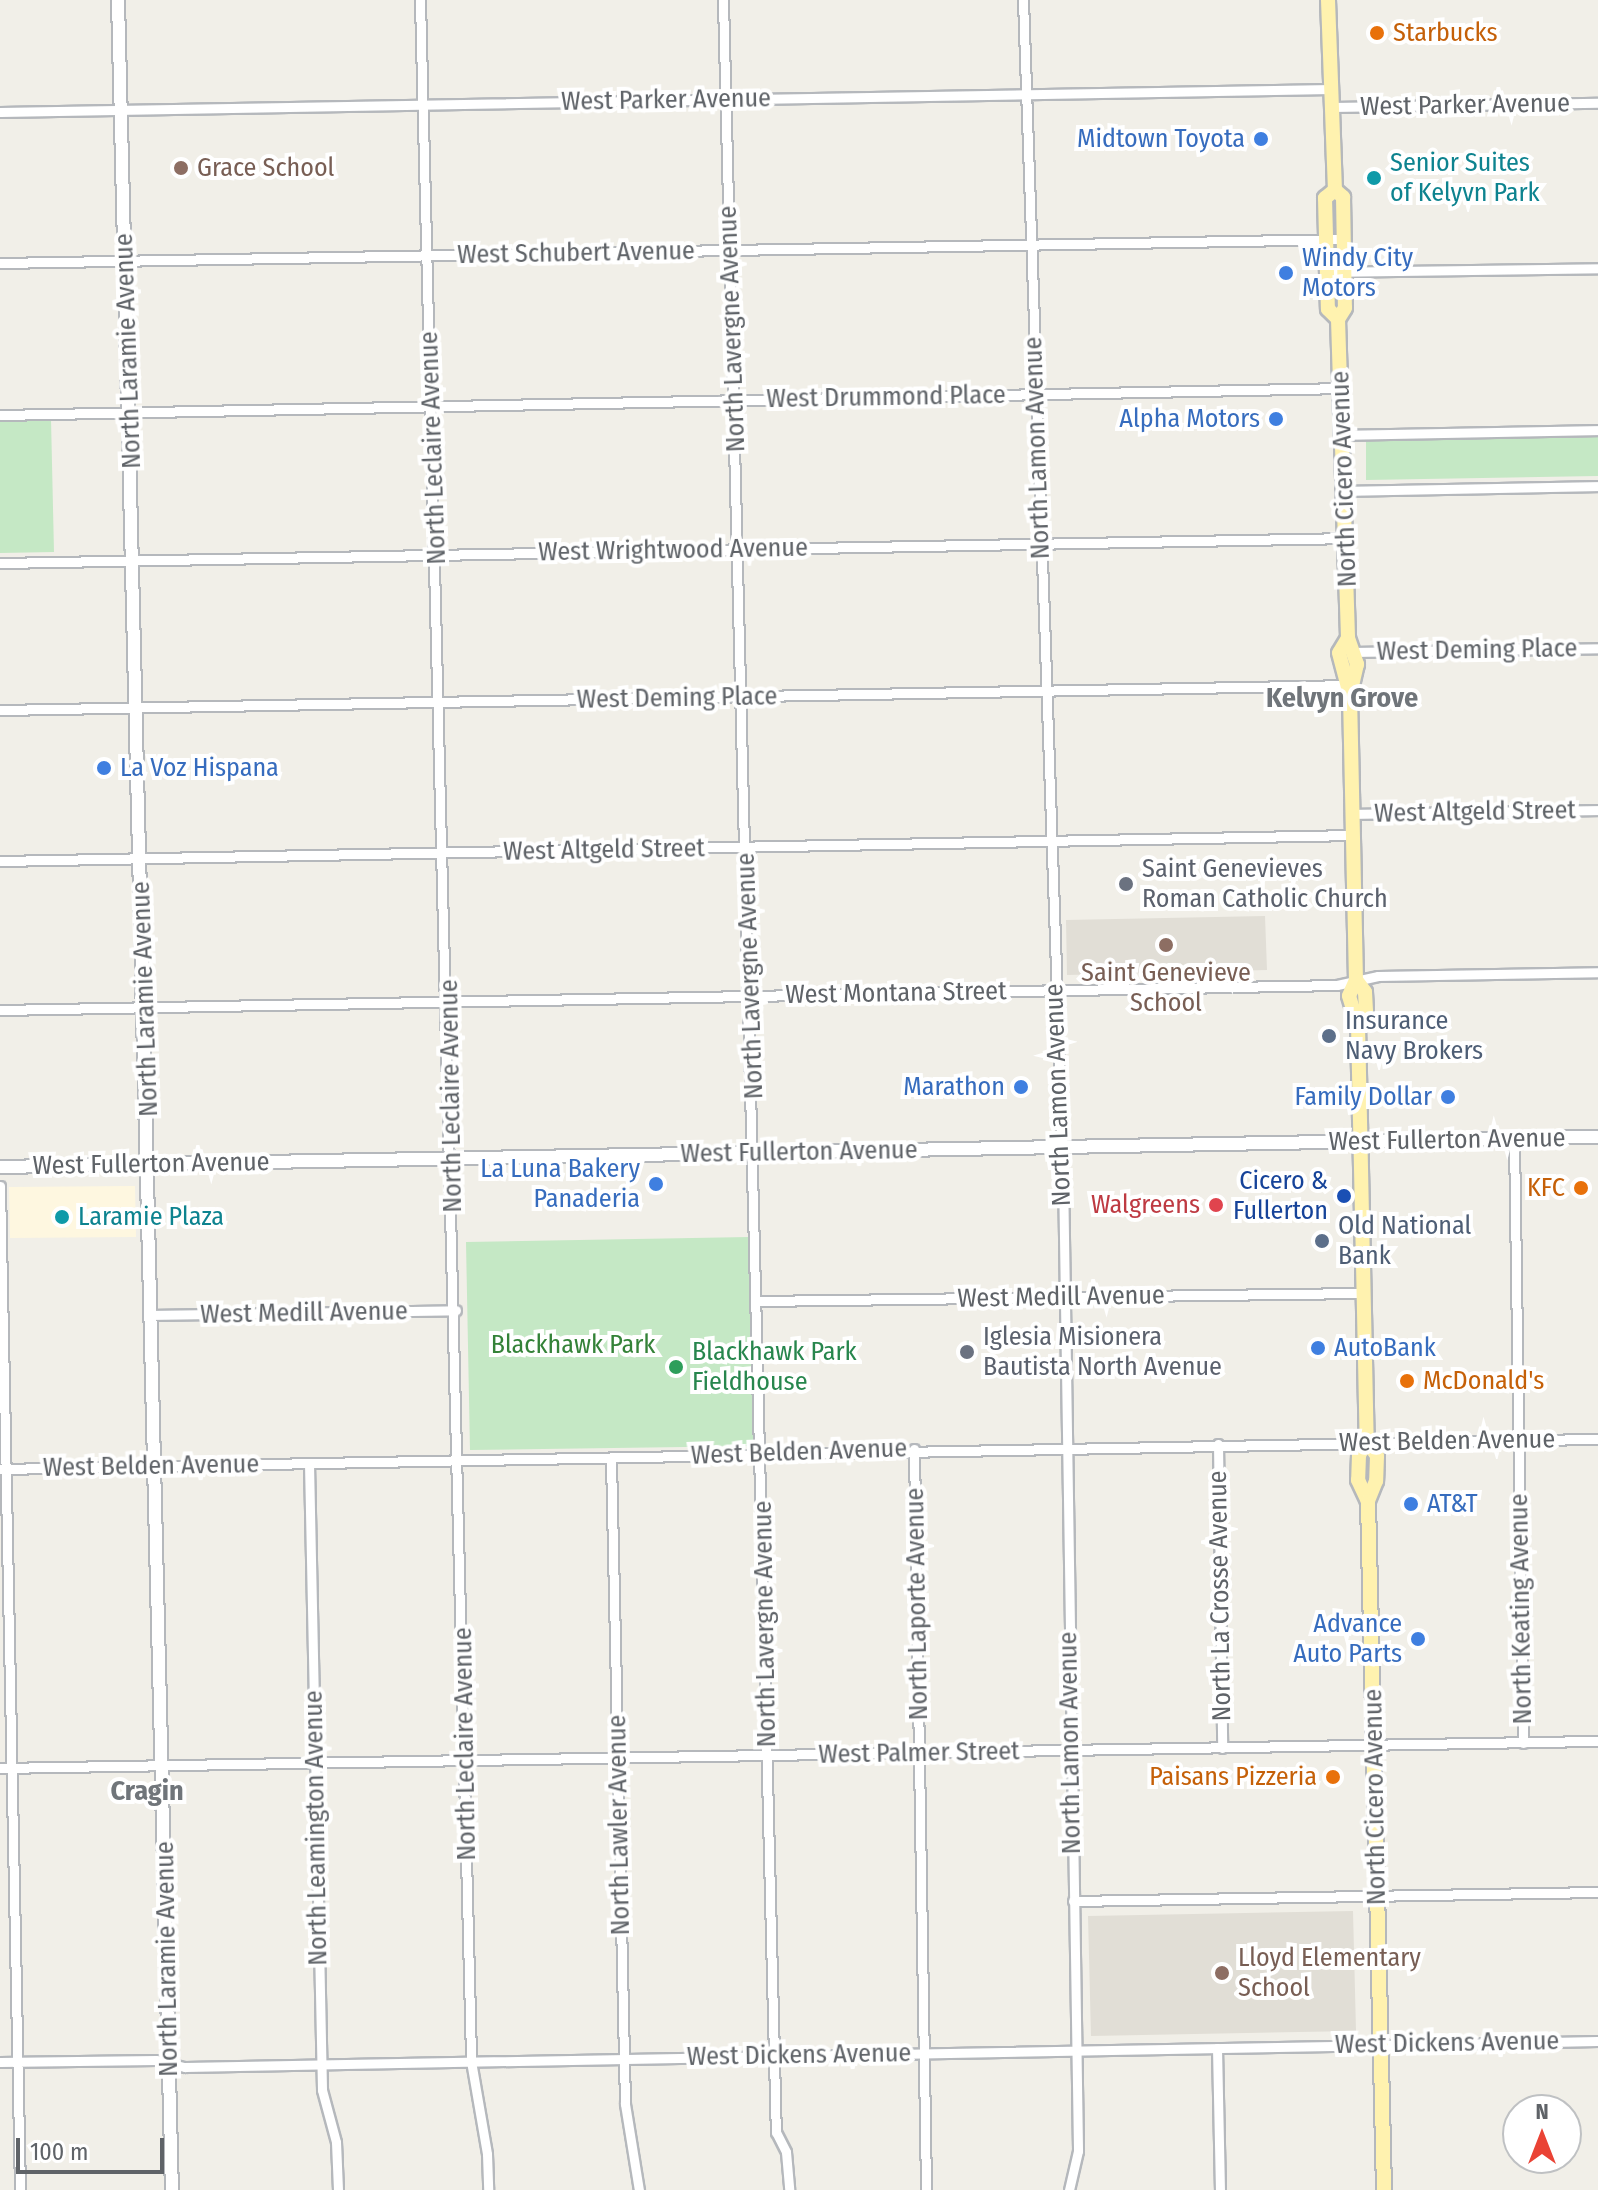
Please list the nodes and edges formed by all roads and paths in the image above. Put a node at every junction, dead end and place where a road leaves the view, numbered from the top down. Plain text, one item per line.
1 (118, 0) edge
2 (420, 0) edge
3 (723, 0) edge
4 (1023, 0) edge
5 (1328, 0) edge
6 (1332, 89) junction
7 (1026, 94) junction
8 (726, 99) junction
9 (1598, 103) edge
10 (423, 105) junction
11 (1332, 107) junction
12 (121, 110) junction
13 (0, 112) edge
14 (1335, 190) junction
15 (1326, 239) junction
16 (1343, 239) junction
17 (1031, 244) junction
18 (730, 250) junction
19 (427, 255) junction
20 (125, 261) junction
21 (0, 263) edge
22 (1598, 268) edge
23 (1327, 272) junction
24 (1344, 272) junction
25 (1338, 319) junction
26 (1341, 388) junction
27 (1035, 394) junction
28 (734, 400) junction
29 (432, 406) junction
30 (130, 412) junction
31 (0, 415) edge
32 (1598, 430) edge
33 (1342, 435) junction
34 (1598, 486) edge
35 (1344, 491) junction
36 (1346, 538) junction
37 (1040, 544) junction
38 (739, 549) junction
39 (436, 555) junction
40 (134, 560) junction
41 (0, 563) edge
42 (1348, 638) junction
43 (1598, 648) edge
44 (1356, 652) junction
45 (1350, 688) junction
46 (1045, 691) junction
47 (743, 696) junction
48 (440, 702) junction
49 (138, 708) junction
50 (0, 710) edge
51 (1598, 810) edge
52 (1352, 814) junction
53 (1353, 835) junction
54 (1049, 841) junction
55 (747, 847) junction
56 (444, 853) junction
57 (142, 859) junction
58 (0, 861) edge
59 (1598, 972) edge
60 (1356, 980) junction
61 (1054, 990) junction
62 (751, 996) junction
63 (448, 1001) junction
64 (146, 1007) junction
65 (0, 1010) edge
66 (1598, 1137) edge
67 (1514, 1138) junction
68 (1360, 1141) junction
69 (1060, 1147) junction
70 (755, 1153) junction
71 (453, 1158) junction
72 (150, 1164) junction
73 (0, 1167) edge
74 (0, 1186) edge
75 (1363, 1293) junction
76 (1065, 1297) junction
77 (758, 1301) junction
78 (456, 1310) junction
79 (153, 1315) junction
80 (1598, 1439) edge
81 (1518, 1440) junction
82 (1367, 1442) junction
83 (1218, 1444) junction
84 (1067, 1447) junction
85 (914, 1449) junction
86 (761, 1453) junction
87 (611, 1458) junction
88 (459, 1460) junction
89 (309, 1463) junction
90 (156, 1466) junction
91 (3, 1468) edge
92 (1598, 1741) edge
93 (1523, 1743) junction
94 (1374, 1745) junction
95 (1222, 1748) junction
96 (1071, 1750) junction
97 (919, 1753) junction
98 (768, 1755) junction
99 (617, 1757) junction
100 (465, 1760) junction
101 (315, 1763) junction
102 (163, 1765) junction
103 (0, 1768) edge
104 (12, 1768) junction
105 (1598, 1892) edge
106 (1377, 1895) junction
107 (1073, 1901) junction
108 (1598, 2041) edge
109 (1380, 2045) junction
110 (1217, 2048) junction
111 (1076, 2050) junction
112 (924, 2053) junction
113 (774, 2056) junction
114 (624, 2058) junction
115 (471, 2061) junction
116 (0, 2062) edge
117 (18, 2062) junction
118 (169, 2064) junction
119 (321, 2064) junction
120 (20, 2190) edge
121 (172, 2190) edge
122 (338, 2190) edge
123 (488, 2190) edge
124 (639, 2190) edge
125 (789, 2190) edge
126 (926, 2190) edge
127 (1069, 2190) edge
128 (1220, 2190) edge
129 (1384, 2190) edge

1 - 12 street, North Laramie Avenue
2 - 10 street, North Leclaire Avenue
3 - 8 street, North Lavergne Avenue
4 - 7 street, North Lamon Avenue
5 - 6 main road, North Cicero Avenue
6 - 7 street, West Parker Avenue
6 - 11 main road, North Cicero Avenue
7 - 8 street, West Parker Avenue
7 - 17 street, North Lamon Avenue
8 - 10 street, West Parker Avenue
8 - 18 street, North Lavergne Avenue
9 - 11 street, West Parker Avenue
10 - 12 street, West Parker Avenue
10 - 19 street, North Leclaire Avenue
11 - 14 main road, North Cicero Avenue
12 - 13 street, West Parker Avenue
12 - 20 street, North Laramie Avenue
14 - 15 main road, North Cicero Avenue
14 - 16 main road, North Cicero Avenue
15 - 16 street, West Schubert Avenue
15 - 17 street, West Schubert Avenue
15 - 23 main road, North Cicero Avenue
16 - 24 main road, North Cicero Avenue
17 - 18 street, West Schubert Avenue
17 - 27 street, North Lamon Avenue
18 - 19 street, West Schubert Avenue
18 - 28 street, North Lavergne Avenue
19 - 20 street, West Schubert Avenue
19 - 29 street, North Leclaire Avenue
20 - 21 street, West Schubert Avenue
20 - 30 street, North Laramie Avenue
22 - 24 street
23 - 24 street
23 - 25 main road, North Cicero Avenue
24 - 25 main road, North Cicero Avenue
25 - 26 main road, North Cicero Avenue
26 - 27 street, West Drummond Place
26 - 33 main road, North Cicero Avenue
27 - 28 street, West Drummond Place
27 - 37 street, North Lamon Avenue
28 - 29 street, West Drummond Place
28 - 38 street, North Lavergne Avenue
29 - 30 street, West Drummond Place
29 - 39 street, North Leclaire Avenue
30 - 31 street, West Drummond Place
30 - 40 street, North Laramie Avenue
32 - 33 street
33 - 35 main road, North Cicero Avenue
34 - 35 street
35 - 36 main road, North Cicero Avenue
36 - 37 street, West Wrightwood Avenue
36 - 42 main road, North Cicero Avenue
37 - 38 street, West Wrightwood Avenue
37 - 46 street, North Lamon Avenue
38 - 39 street, West Wrightwood Avenue
38 - 47 street, North Lavergne Avenue
39 - 40 street, West Wrightwood Avenue
39 - 48 street, North Leclaire Avenue
40 - 41 street, West Wrightwood Avenue
40 - 49 street, North Laramie Avenue
42 - 44 main road, North Cicero Avenue
42 - 45 main road, North Cicero Avenue
43 - 44 street, West Deming Place
44 - 45 main road, North Cicero Avenue
45 - 46 street, West Deming Place
45 - 52 main road, North Cicero Avenue
46 - 47 street, West Deming Place
46 - 54 street, North Lamon Avenue
47 - 48 street, West Deming Place
47 - 55 street, North Lavergne Avenue
48 - 49 street, West Deming Place
48 - 56 street, North Leclaire Avenue
49 - 50 street, West Deming Place
49 - 57 street, North Laramie Avenue
51 - 52 street, West Altgeld Street
52 - 53 main road, North Cicero Avenue
53 - 54 street, West Altgeld Street
53 - 60 main road, North Cicero Avenue
54 - 55 street, West Altgeld Street
54 - 61 street, North Lamon Avenue
55 - 56 street, West Altgeld Street
55 - 62 street, North Lavergne Avenue
56 - 57 street, West Altgeld Street
56 - 63 street, North Leclaire Avenue
57 - 58 street, West Altgeld Street
57 - 64 street, North Laramie Avenue
59 - 60 street, West Montana Street
60 - 61 street, West Montana Street
60 - 68 main road, North Cicero Avenue
61 - 62 street, West Montana Street
61 - 69 street, North Lamon Avenue
62 - 63 street, West Montana Street
62 - 70 street, North Lavergne Avenue
63 - 64 street, West Montana Street
63 - 71 street, North Leclaire Avenue
64 - 65 street, West Montana Street
64 - 72 street, North Laramie Avenue
66 - 67 street, West Fullerton Avenue
67 - 68 street, West Fullerton Avenue
67 - 81 street, North Keating Avenue
68 - 69 street, West Fullerton Avenue
68 - 75 main road, North Cicero Avenue
69 - 70 street, West Fullerton Avenue
69 - 76 street, North Lamon Avenue
70 - 71 street, West Fullerton Avenue
70 - 77 street, North Lavergne Avenue
71 - 72 street, West Fullerton Avenue
71 - 78 street, North Leclaire Avenue
72 - 73 street, West Fullerton Avenue
72 - 79 street, North Laramie Avenue
74 - 91 street
75 - 76 street, West Medill Avenue
75 - 82 main road, North Cicero Avenue
76 - 77 street, West Medill Avenue
76 - 84 street, North Lamon Avenue
77 - 86 street, North Lavergne Avenue
78 - 79 street, West Medill Avenue
78 - 88 street, North Leclaire Avenue
79 - 90 street, North Laramie Avenue
80 - 81 street, West Belden Avenue
81 - 82 street, West Belden Avenue
81 - 93 street, North Keating Avenue
82 - 83 street, West Belden Avenue
82 - 94 main road, North Cicero Avenue
83 - 84 street, West Belden Avenue
83 - 95 street, North La Crosse Avenue
84 - 85 street, West Belden Avenue
84 - 96 street, North Lamon Avenue
85 - 86 street, West Belden Avenue
85 - 97 street, North Laporte Avenue
86 - 87 street, West Belden Avenue
86 - 98 street, North Lavergne Avenue
87 - 88 street, West Belden Avenue
87 - 99 street, North Lawler Avenue
88 - 89 street, West Belden Avenue
88 - 100 street, North Leclaire Avenue
89 - 90 street, West Belden Avenue
89 - 101 street, North Leamington Avenue
90 - 91 street, West Belden Avenue
90 - 102 street, North Laramie Avenue
91 - 104 street
92 - 93 street, West Palmer Street
93 - 94 street, West Palmer Street
94 - 95 street, West Palmer Street
94 - 106 main road, North Cicero Avenue
95 - 96 street, West Palmer Street
96 - 97 street, West Palmer Street
96 - 107 street, North Lamon Avenue
97 - 98 street, West Palmer Street
97 - 112 street, North Laporte Avenue
98 - 99 street, West Palmer Street
98 - 113 street, North Lavergne Avenue
99 - 100 street, West Palmer Street
99 - 114 street, North Lawler Avenue
100 - 101 street, West Palmer Street
100 - 115 street, North Leclaire Avenue
101 - 102 street, West Palmer Street
101 - 119 street, North Leamington Avenue
102 - 104 street, West Palmer Street
102 - 118 street, North Laramie Avenue
103 - 104 street, West Palmer Street
104 - 117 street
105 - 106 street
106 - 107 street
106 - 109 main road, North Cicero Avenue
107 - 111 street, North Lamon Avenue
108 - 109 street, West Dickens Avenue
109 - 110 street, West Dickens Avenue
109 - 129 main road, North Cicero Avenue
110 - 111 street, West Dickens Avenue
110 - 128 street
111 - 112 street, West Dickens Avenue
111 - 127 street, North Lamon Avenue
112 - 113 street, West Dickens Avenue
112 - 126 street, North Laporte Avenue
113 - 114 street, West Dickens Avenue
113 - 125 street, North Lavergne Avenue
114 - 115 street, West Dickens Avenue
114 - 124 street, North Lawler Avenue
115 - 119 street, West Dickens Avenue
115 - 123 street, North Leclaire Avenue
116 - 117 street, West Dickens Avenue
117 - 118 street, West Dickens Avenue
117 - 120 street
118 - 119 street, West Dickens Avenue
118 - 121 street, North Laramie Avenue
119 - 122 street, North Leamington Avenue

